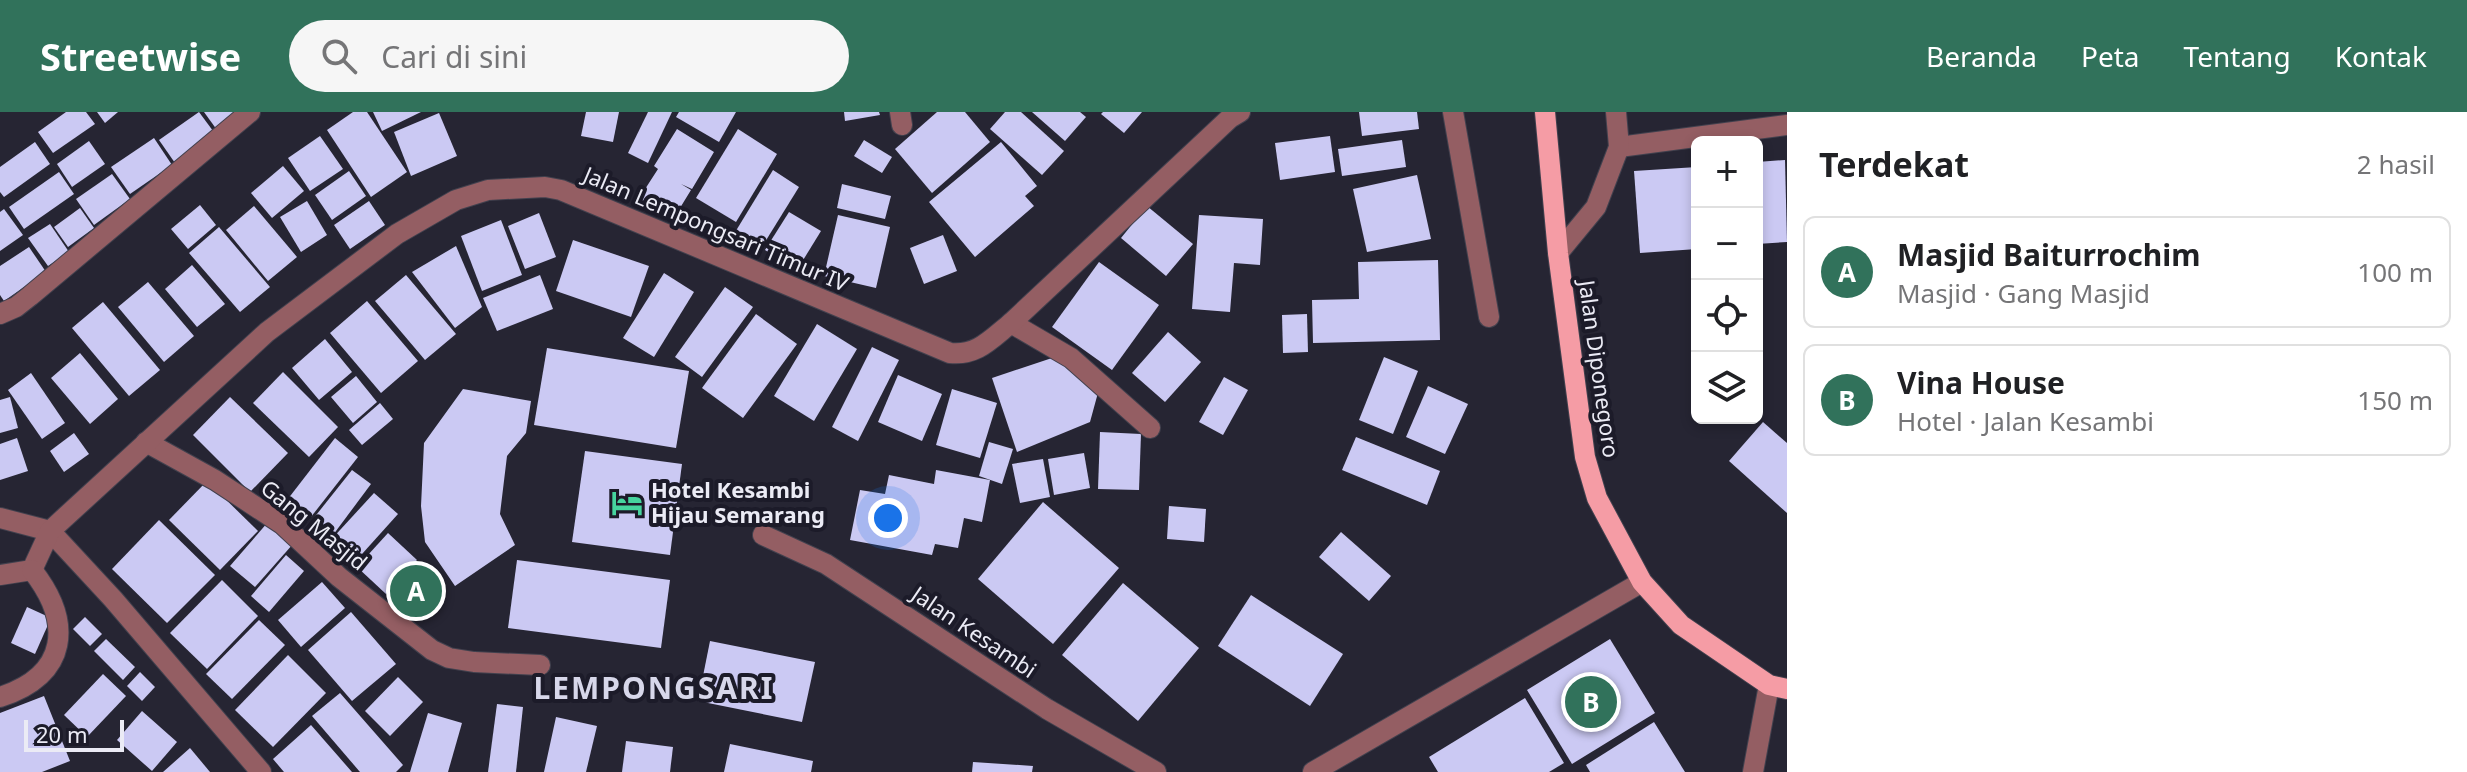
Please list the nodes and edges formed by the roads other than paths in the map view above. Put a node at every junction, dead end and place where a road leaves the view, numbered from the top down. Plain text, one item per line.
1 (250, 112) edge
2 (1240, 112) edge
3 (1453, 112) edge
4 (1545, 112) edge
5 (1616, 112) edge
6 (1787, 125) edge
7 (1619, 147) junction
8 (1558, 253) junction
9 (0, 314) edge
10 (1489, 317) dead end
11 (1011, 323) junction
12 (1150, 428) dead end
13 (146, 442) junction
14 (0, 518) edge
15 (50, 531) junction
16 (763, 535) dead end
17 (32, 570) junction
18 (0, 575) edge
19 (1642, 582) junction
20 (540, 665) dead end
21 (1778, 687) edge
22 (0, 697) edge
23 (261, 772) edge
24 (1156, 772) edge
25 (1313, 772) edge
26 (1753, 772) edge

1 - 9 street
2 - 11 street, Jalan Lempongsari Timur IV
3 - 10 street
4 - 8 main road, Jalan Diponegoro
5 - 7 street
6 - 7 street
7 - 8 street
8 - 19 main road, Jalan Diponegoro
11 - 12 street
11 - 13 street, Jalan Lempongsari Timur IV
13 - 15 street, Jalan Lempongsari Timur IV
13 - 20 street, Gang Masjid
14 - 15 street
15 - 17 street
15 - 23 street
16 - 24 street, Jalan Kesambi
17 - 18 street
17 - 22 street
19 - 21 main road, Jalan Diponegoro
19 - 25 street
21 - 26 street

